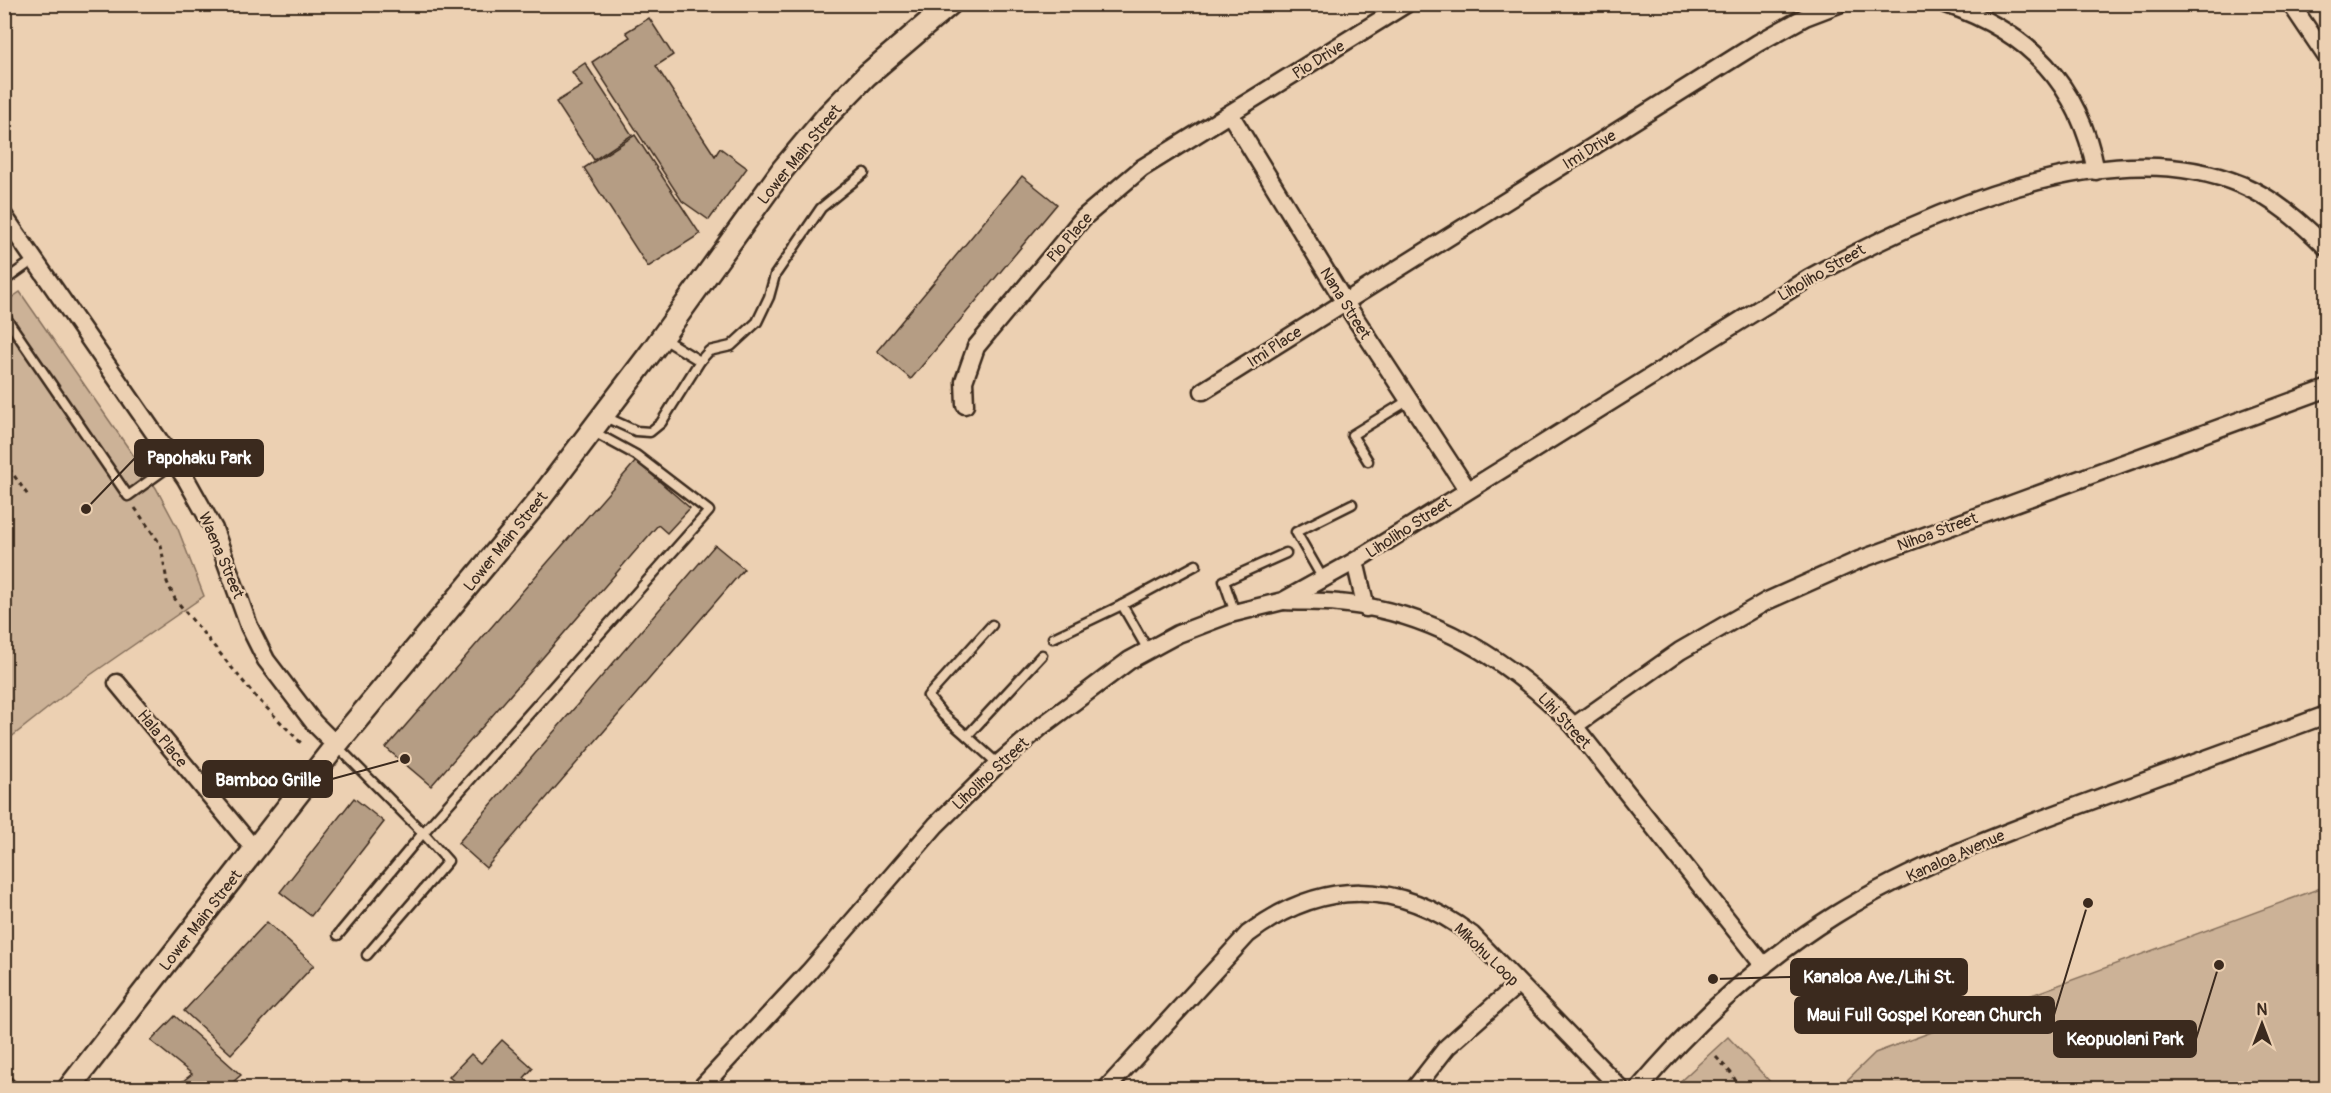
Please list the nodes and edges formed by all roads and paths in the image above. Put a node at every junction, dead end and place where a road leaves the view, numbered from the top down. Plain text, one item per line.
1 (950, 4) edge
2 (1406, 4) edge
3 (1839, 4) edge
4 (1946, 4) edge
5 (2291, 4) edge
6 (2326, 56) edge
7 (1230, 114) junction
8 (2096, 171) junction
9 (864, 172) dead end
10 (4, 216) edge
11 (2326, 247) edge
12 (35, 259) junction
13 (4, 281) edge
14 (1344, 301) junction
15 (4, 315) edge
16 (662, 338) junction
17 (700, 361) junction
18 (2326, 389) edge
19 (1203, 391) dead end
20 (1408, 400) junction
21 (965, 405) dead end
22 (597, 423) junction
23 (4, 461) edge
24 (1368, 461) dead end
25 (175, 462) junction
26 (1467, 489) junction
27 (29, 497) dead end
28 (1352, 504) dead end
29 (135, 508) dead end
30 (1286, 554) dead end
31 (1355, 561) junction
32 (1196, 565) dead end
33 (1323, 579) junction
34 (1283, 601) junction
35 (1122, 605) junction
36 (1366, 608) junction
37 (1235, 613) junction
38 (992, 625) dead end
39 (1053, 638) dead end
40 (1148, 650) junction
41 (1042, 655) dead end
42 (117, 683) dead end
43 (2326, 715) edge
44 (1574, 726) junction
45 (967, 736) junction
46 (301, 743) dead end
47 (336, 745) junction
48 (998, 764) junction
49 (423, 833) junction
50 (254, 849) junction
51 (338, 935) dead end
52 (367, 956) dead end
53 (1764, 966) junction
54 (1518, 984) junction
55 (1716, 1057) dead end
56 (4, 1084) edge
57 (8, 1089) edge
58 (69, 1089) edge
59 (701, 1089) edge
60 (1107, 1089) edge
61 (1415, 1089) edge
62 (1620, 1089) edge
63 (1638, 1089) edge
64 (1740, 1089) edge

1 - 16 street, Lower Main Street
2 - 7 street, Pio Drive
3 - 14 street, Imi Drive
4 - 8 street
5 - 6 street
7 - 14 street, Nana Street
7 - 21 street, Pio Place
8 - 11 street, Liholiho Street
8 - 26 street, Liholiho Street
9 - 17 lane
10 - 12 street, Waena Street
12 - 13 lane
12 - 25 street, Waena Street
14 - 19 street, Imi Place
14 - 20 street, Nana Street
15 - 25 lane
16 - 17 lane
16 - 22 street, Lower Main Street
17 - 22 lane
18 - 44 street, Nihoa Street
20 - 24 lane
20 - 26 street, Nana Street
22 - 47 street, Lower Main Street
22 - 49 lane
23 - 27 path
25 - 47 street, Waena Street
26 - 31 street, Liholiho Street
28 - 33 lane
29 - 46 path
30 - 37 lane
31 - 33 street, Liholiho Street
31 - 36 street, Liholiho Street
32 - 35 lane
33 - 34 street, Liholiho Street
34 - 36 street, Lihi Street
34 - 37 street, Liholiho Street
35 - 39 lane
35 - 40 lane
36 - 44 street, Lihi Street
37 - 40 street, Liholiho Street
38 - 45 lane
40 - 48 street, Liholiho Street
41 - 45 lane
42 - 50 street, Hala Place
43 - 53 street, Kanaloa Avenue
44 - 53 street, Lihi Street
45 - 48 lane
47 - 49 lane
47 - 50 street, Lower Main Street
48 - 59 street, Liholiho Street
49 - 51 lane
49 - 52 lane
50 - 58 street, Lower Main Street
53 - 63 street, Kanaloa Avenue
54 - 60 street, Mikohu Loop
54 - 61 street
54 - 62 street, Mikohu Loop
55 - 64 path
56 - 57 street

